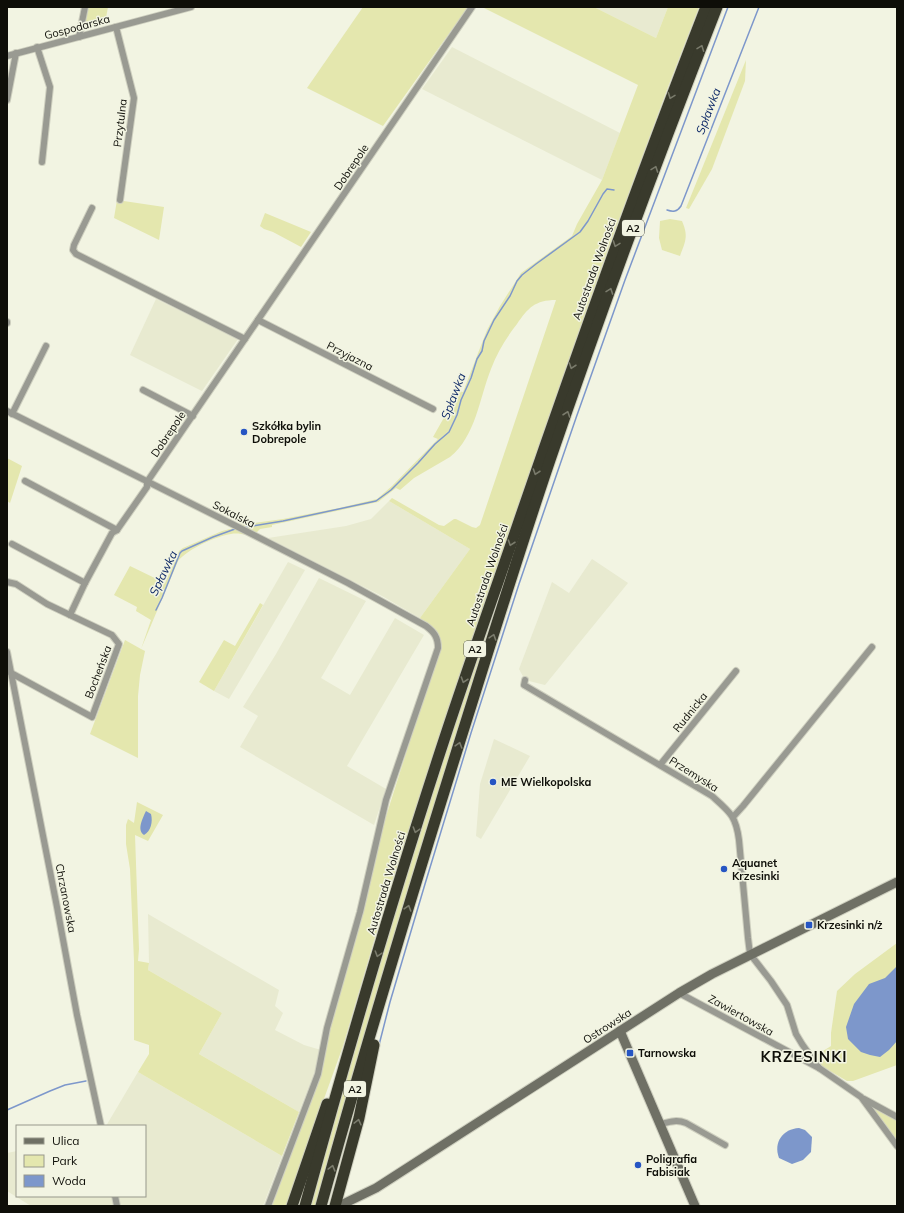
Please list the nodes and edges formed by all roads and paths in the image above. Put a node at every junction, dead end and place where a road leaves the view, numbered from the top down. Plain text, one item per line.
1 (85, 7) edge
2 (188, 7) edge
3 (472, 7) edge
4 (706, 7) edge
5 (717, 7) edge
6 (116, 27) junction
7 (79, 37) junction
8 (37, 48) junction
9 (16, 54) junction
10 (7, 56) edge
11 (7, 100) edge
12 (42, 162) dead end
13 (120, 200) dead end
14 (92, 208) dead end
15 (258, 320) junction
16 (245, 339) junction
17 (46, 346) dead end
18 (143, 390) dead end
19 (432, 409) dead end
20 (10, 412) edge
21 (193, 416) junction
22 (25, 481) dead end
23 (147, 482) junction
24 (117, 530) junction
25 (12, 544) dead end
26 (7, 582) edge
27 (85, 584) junction
28 (70, 615) junction
29 (872, 647) dead end
30 (7, 652) edge
31 (736, 671) dead end
32 (11, 673) junction
33 (525, 680) dead end
34 (660, 765) junction
35 (733, 817) junction
36 (897, 882) edge
37 (750, 954) junction
38 (389, 972) junction
39 (680, 993) junction
40 (620, 1031) junction
41 (802, 1044) junction
42 (350, 1049) junction
43 (793, 1054) junction
44 (819, 1068) junction
45 (861, 1097) junction
46 (897, 1117) edge
47 (660, 1124) junction
48 (101, 1125) edge
49 (725, 1145) dead end
50 (897, 1146) edge
51 (339, 1205) edge
52 (268, 1206) edge
53 (292, 1206) edge
54 (305, 1206) edge
55 (322, 1206) edge
56 (695, 1206) edge

1 - 7 street
2 - 6 street, Gospodarska
3 - 15 street, Dobrepole
4 -> 42 highway, Autostrada Wolności / A2
38 -> 5 highway, Autostrada Wolności / A2
6 - 7 street, Gospodarska
6 - 13 street, Przytulna
7 - 8 street, Gospodarska
8 - 9 street, Gospodarska
8 - 12 street, Gospodarska
9 - 10 street, Gospodarska
9 - 11 street
14 - 16 street
15 - 16 street, Dobrepole
15 - 19 street, Przyjazna
16 - 21 street, Dobrepole
17 - 20 street
18 - 21 street
20 - 23 street, Sokalska
21 - 23 street, Dobrepole
22 - 24 street
23 - 24 street
23 - 52 street, Sokalska
24 - 27 street
25 - 27 street
26 - 28 street, Bocheńska
27 - 28 street
28 - 32 street, Bocheńska
29 - 35 street
30 - 32 street, Chrzanowska
31 - 34 street, Rudnicka
32 - 48 street, Chrzanowska
33 - 34 street, Przemyska
34 - 35 street, Przemyska
35 - 37 street, Przemyska
36 - 37 street, Ostrowska
37 - 39 street, Ostrowska
37 - 41 street
51 -> 38 highway
55 -> 38 highway, Autostrada Wolności / A2
39 - 40 street, Ostrowska
39 - 43 street, Zawiertowska
40 - 47 street
40 - 51 street, Ostrowska
41 - 43 street
41 - 44 street
42 - 53 highway
42 - 54 highway, Autostrada Wolności / A2
43 - 44 street, Zawiertowska
44 - 45 street
45 - 46 street
45 - 50 street
47 - 49 street
47 - 56 street

